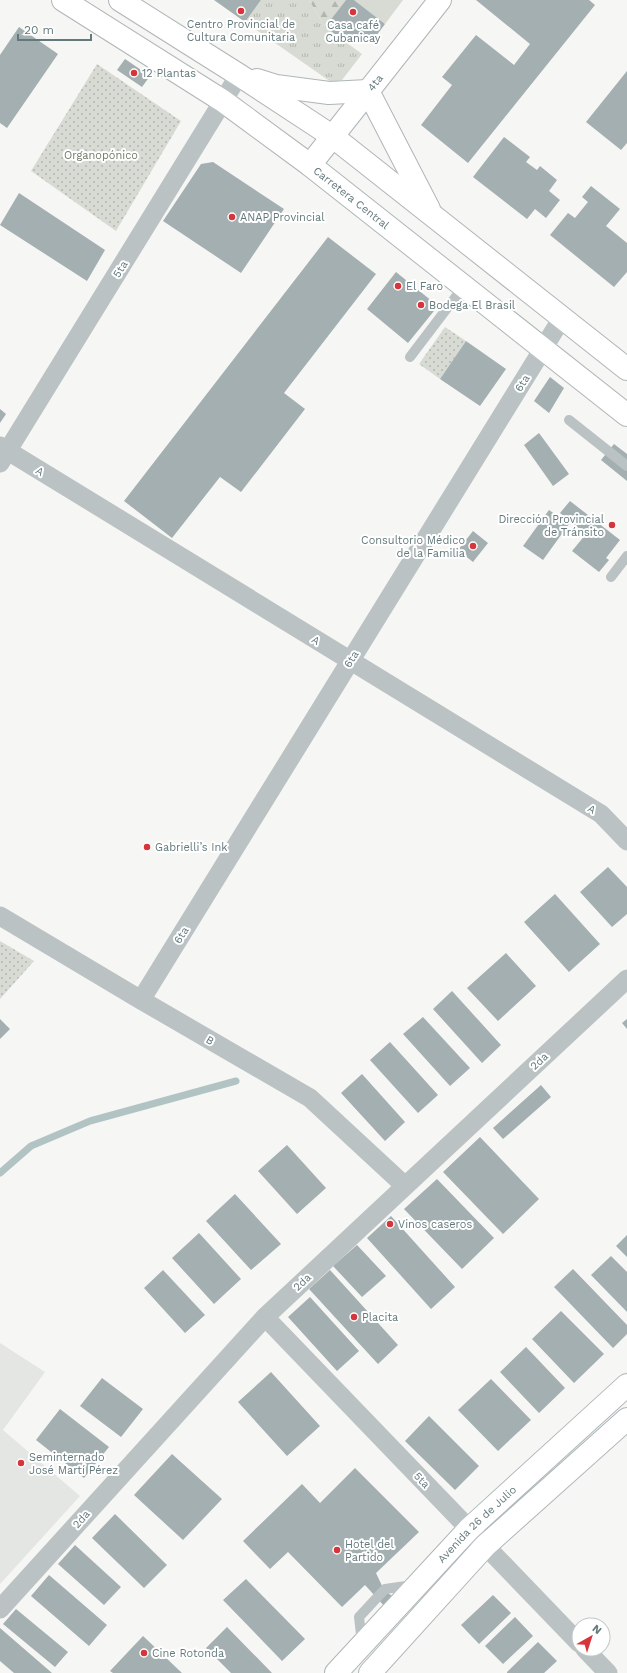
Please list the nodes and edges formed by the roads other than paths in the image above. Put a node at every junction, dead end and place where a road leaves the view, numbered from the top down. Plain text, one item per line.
1 (63, 0) edge
2 (120, 0) edge
3 (440, 0) edge
4 (239, 75) junction
5 (368, 91) junction
6 (223, 101) junction
7 (332, 136) junction
8 (310, 164) junction
9 (433, 215) junction
10 (464, 286) junction
11 (562, 318) junction
12 (543, 348) junction
13 (410, 357) dead end
14 (627, 369) edge
15 (627, 415) edge
16 (569, 420) dead end
17 (3, 453) edge
18 (627, 466) edge
19 (627, 556) edge
20 (611, 577) dead end
21 (350, 661) junction
22 (627, 841) edge
23 (0, 916) edge
24 (627, 979) edge
25 (141, 1000) junction
26 (404, 1185) junction
27 (265, 1317) junction
28 (627, 1385) edge
29 (627, 1419) edge
30 (469, 1529) junction
31 (486, 1546) junction
32 (0, 1609) edge
33 (571, 1635) edge
34 (593, 1657) edge
35 (336, 1673) edge
36 (370, 1673) edge
37 (608, 1673) edge

1 - 6 main road, Carretera Central
2 - 4 main road
3 - 5 main road, 4ta
4 - 5 main road
4 - 6 street, 5ta
4 - 7 main road
5 - 7 main road, 4ta
5 - 9 main road
6 - 8 main road, Carretera Central
6 - 17 street, 5ta
7 - 8 main road, 4ta
7 - 9 main road
8 - 10 main road, Carretera Central
9 - 11 main road
10 - 12 main road, Carretera Central
10 - 13 lane
11 - 12 street, 6ta
11 - 14 main road
12 - 15 main road, Carretera Central
12 - 21 street, 6ta
16 - 18 lane
17 - 21 street, A
19 - 20 lane
21 - 22 street, A
21 - 25 street, 6ta
23 - 25 street, B
24 - 26 street, 2da
25 - 26 street, B
26 - 27 street, 2da
27 - 30 street, 5ta
27 - 32 street, 2da
28 - 30 main road, Avenida 26 de Julio
29 - 31 main road, Avenida 26 de Julio
30 - 31 street, 5ta
30 - 35 main road, Avenida 26 de Julio
31 - 33 street, 5ta
31 - 36 main road, Avenida 26 de Julio
34 - 37 street

